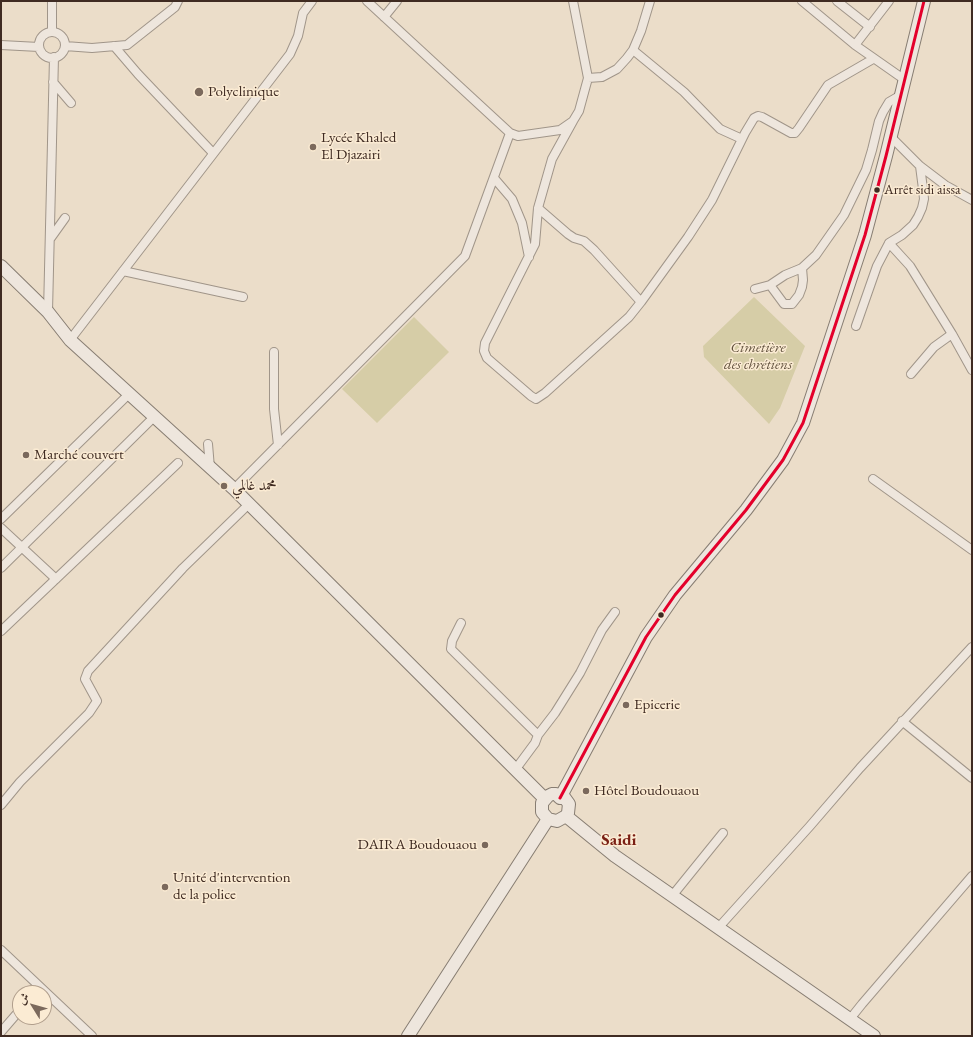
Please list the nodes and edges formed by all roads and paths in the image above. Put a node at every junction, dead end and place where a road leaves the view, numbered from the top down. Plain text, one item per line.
1 (52, 1) edge
2 (178, 1) edge
3 (312, 1) edge
4 (367, 1) edge
5 (398, 1) edge
6 (573, 1) edge
7 (650, 1) edge
8 (802, 1) edge
9 (837, 1) edge
10 (923, 1) edge
11 (886, 2) edge
12 (384, 17) junction
13 (870, 27) junction
14 (52, 32) junction
15 (855, 45) junction
16 (1, 46) edge
17 (65, 46) junction
18 (114, 46) junction
19 (39, 47) junction
20 (633, 50) junction
21 (54, 58) junction
22 (873, 59) junction
23 (588, 78) junction
24 (904, 80) junction
25 (53, 82) junction
26 (902, 95) junction
27 (71, 103) dead end
28 (573, 120) junction
29 (514, 134) junction
30 (891, 137) junction
31 (742, 139) junction
32 (213, 153) junction
33 (920, 166) junction
34 (494, 178) junction
35 (972, 200) edge
36 (538, 208) junction
37 (65, 218) dead end
38 (50, 239) junction
39 (889, 243) junction
40 (529, 258) junction
41 (1, 266) edge
42 (802, 268) junction
43 (123, 271) junction
44 (770, 286) junction
45 (755, 289) dead end
46 (242, 297) dead end
47 (641, 302) junction
48 (48, 312) junction
49 (856, 326) dead end
50 (952, 334) junction
51 (70, 340) junction
52 (274, 352) dead end
53 (972, 370) edge
54 (911, 374) dead end
55 (130, 393) junction
56 (155, 416) junction
57 (208, 444) dead end
58 (278, 445) junction
59 (178, 463) dead end
60 (210, 468) junction
61 (873, 479) dead end
62 (234, 489) junction
63 (249, 504) junction
64 (1, 519) edge
65 (1, 528) edge
66 (22, 547) junction
67 (972, 550) edge
68 (1, 568) edge
69 (56, 579) junction
70 (614, 612) dead end
71 (461, 623) dead end
72 (1, 631) edge
73 (972, 647) edge
74 (902, 721) junction
75 (538, 735) junction
76 (515, 770) junction
77 (972, 778) edge
78 (560, 798) junction
79 (545, 799) junction
80 (1, 805) edge
81 (566, 816) junction
82 (548, 819) junction
83 (723, 834) dead end
84 (972, 876) edge
85 (672, 896) junction
86 (719, 927) junction
87 (1, 950) edge
88 (33, 985) edge
89 (52, 1002) edge
90 (12, 1019) edge
91 (850, 1019) junction
92 (1, 1032) edge
93 (92, 1036) edge
94 (408, 1036) edge
95 (874, 1036) edge

1 - 14 street
2 - 18 street
3 - 32 street
4 - 12 street
5 - 12 street
6 - 23 street
7 - 20 street
8 - 15 street
9 - 13 street
10 - 24 main road
11 - 13 street
12 - 29 street
13 - 15 street
14 - 17 street
14 - 19 street
15 - 22 street
16 - 19 street
17 - 18 street
17 - 21 street
18 - 32 street
19 - 21 street
20 - 23 street
20 - 31 street
21 - 25 street
22 - 24 street
22 - 31 street
23 - 28 street
24 - 26 main road
25 - 27 street
25 - 38 street
26 - 30 main road
26 - 42 street
28 - 29 street
28 - 36 street
29 - 34 street
30 - 33 street
30 - 78 main road
31 - 47 street
32 - 43 street
33 - 35 street
33 - 39 street
34 - 40 street
34 - 58 street
36 - 40 street
36 - 47 street
37 - 38 street
38 - 48 street
39 - 49 street
39 - 50 street
40 - 47 street
41 - 48 main road
42 - 44 street
42 - 44 street
43 - 46 street
43 - 51 street
44 - 45 street
48 - 51 main road
50 - 53 street
50 - 54 street
51 - 55 main road
52 - 58 street
55 - 56 main road
55 - 64 street
56 - 60 main road
56 - 66 street
57 - 60 street
58 - 62 street
59 - 69 street
60 - 62 main road
61 - 67 street
62 - 63 main road
63 - 76 main road
63 - 80 street
65 - 66 street
66 - 68 street
66 - 69 street
69 - 72 street
70 - 75 street
71 - 75 street
73 - 74 street
74 - 77 street
74 - 86 street
75 - 76 street
76 - 79 main road
78 - 79 main road
78 - 81 main road
79 - 82 main road
81 - 82 main road
81 - 85 main road
82 - 94 main road
83 - 85 street
84 - 91 street
85 - 86 main road
86 - 91 main road
87 - 88 street
89 - 93 street
90 - 92 street
91 - 95 main road

